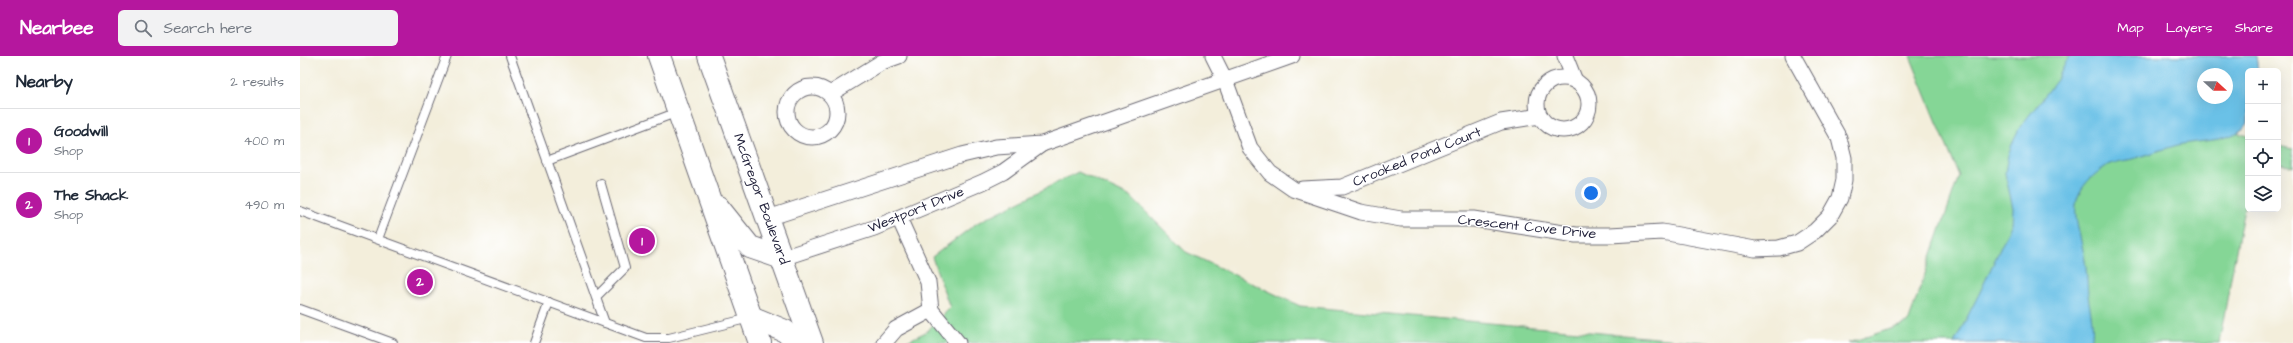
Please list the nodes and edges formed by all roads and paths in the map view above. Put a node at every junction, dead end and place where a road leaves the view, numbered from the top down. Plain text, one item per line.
1 (447, 56) edge
2 (510, 56) edge
3 (659, 56) edge
4 (709, 56) edge
5 (899, 56) edge
6 (1213, 56) edge
7 (1292, 56) edge
8 (1565, 56) edge
9 (1794, 56) edge
10 (1225, 80) junction
11 (1575, 81) junction
12 (830, 94) dead end
13 (678, 112) junction
14 (1540, 116) junction
15 (1042, 144) junction
16 (547, 161) junction
17 (601, 184) dead end
18 (1293, 189) junction
19 (708, 194) junction
20 (300, 211) edge
21 (768, 218) junction
22 (899, 218) junction
23 (378, 239) junction
24 (782, 258) junction
25 (596, 297) junction
26 (549, 302) junction
27 (300, 309) edge
28 (930, 310) junction
29 (751, 317) junction
30 (605, 323) junction
31 (670, 341) edge
32 (393, 343) edge
33 (534, 343) edge
34 (760, 343) edge
35 (797, 343) edge
36 (812, 343) edge
37 (884, 343) edge
38 (958, 343) edge

1 - 23 lane
2 - 16 lane
3 - 13 main road
4 - 21 main road, McGregor Boulevard
5 - 12 street
6 - 10 street, Crescent Cove Drive
7 - 10 street, Westport Drive
8 - 11 street
9 - 18 street, Crescent Cove Drive
10 - 15 street, Westport Drive
10 - 18 street, Crescent Cove Drive
11 - 14 street
11 - 14 street
13 - 16 lane
13 - 19 main road
14 - 18 street, Crooked Pond Court
15 - 21 street, Westport Drive
15 - 22 street, Westport Drive
16 - 25 lane
17 - 25 lane
19 - 24 main road
19 - 29 main road
20 - 23 lane
21 - 24 main road, McGregor Boulevard
22 - 24 street, Westport Drive
22 - 28 street
23 - 26 lane
24 - 36 main road, McGregor Boulevard
25 - 30 lane
26 - 30 lane
26 - 33 lane
27 - 32 lane
28 - 37 street
28 - 38 street
29 - 31 lane
29 - 34 main road
29 - 35 main road
30 - 31 lane

